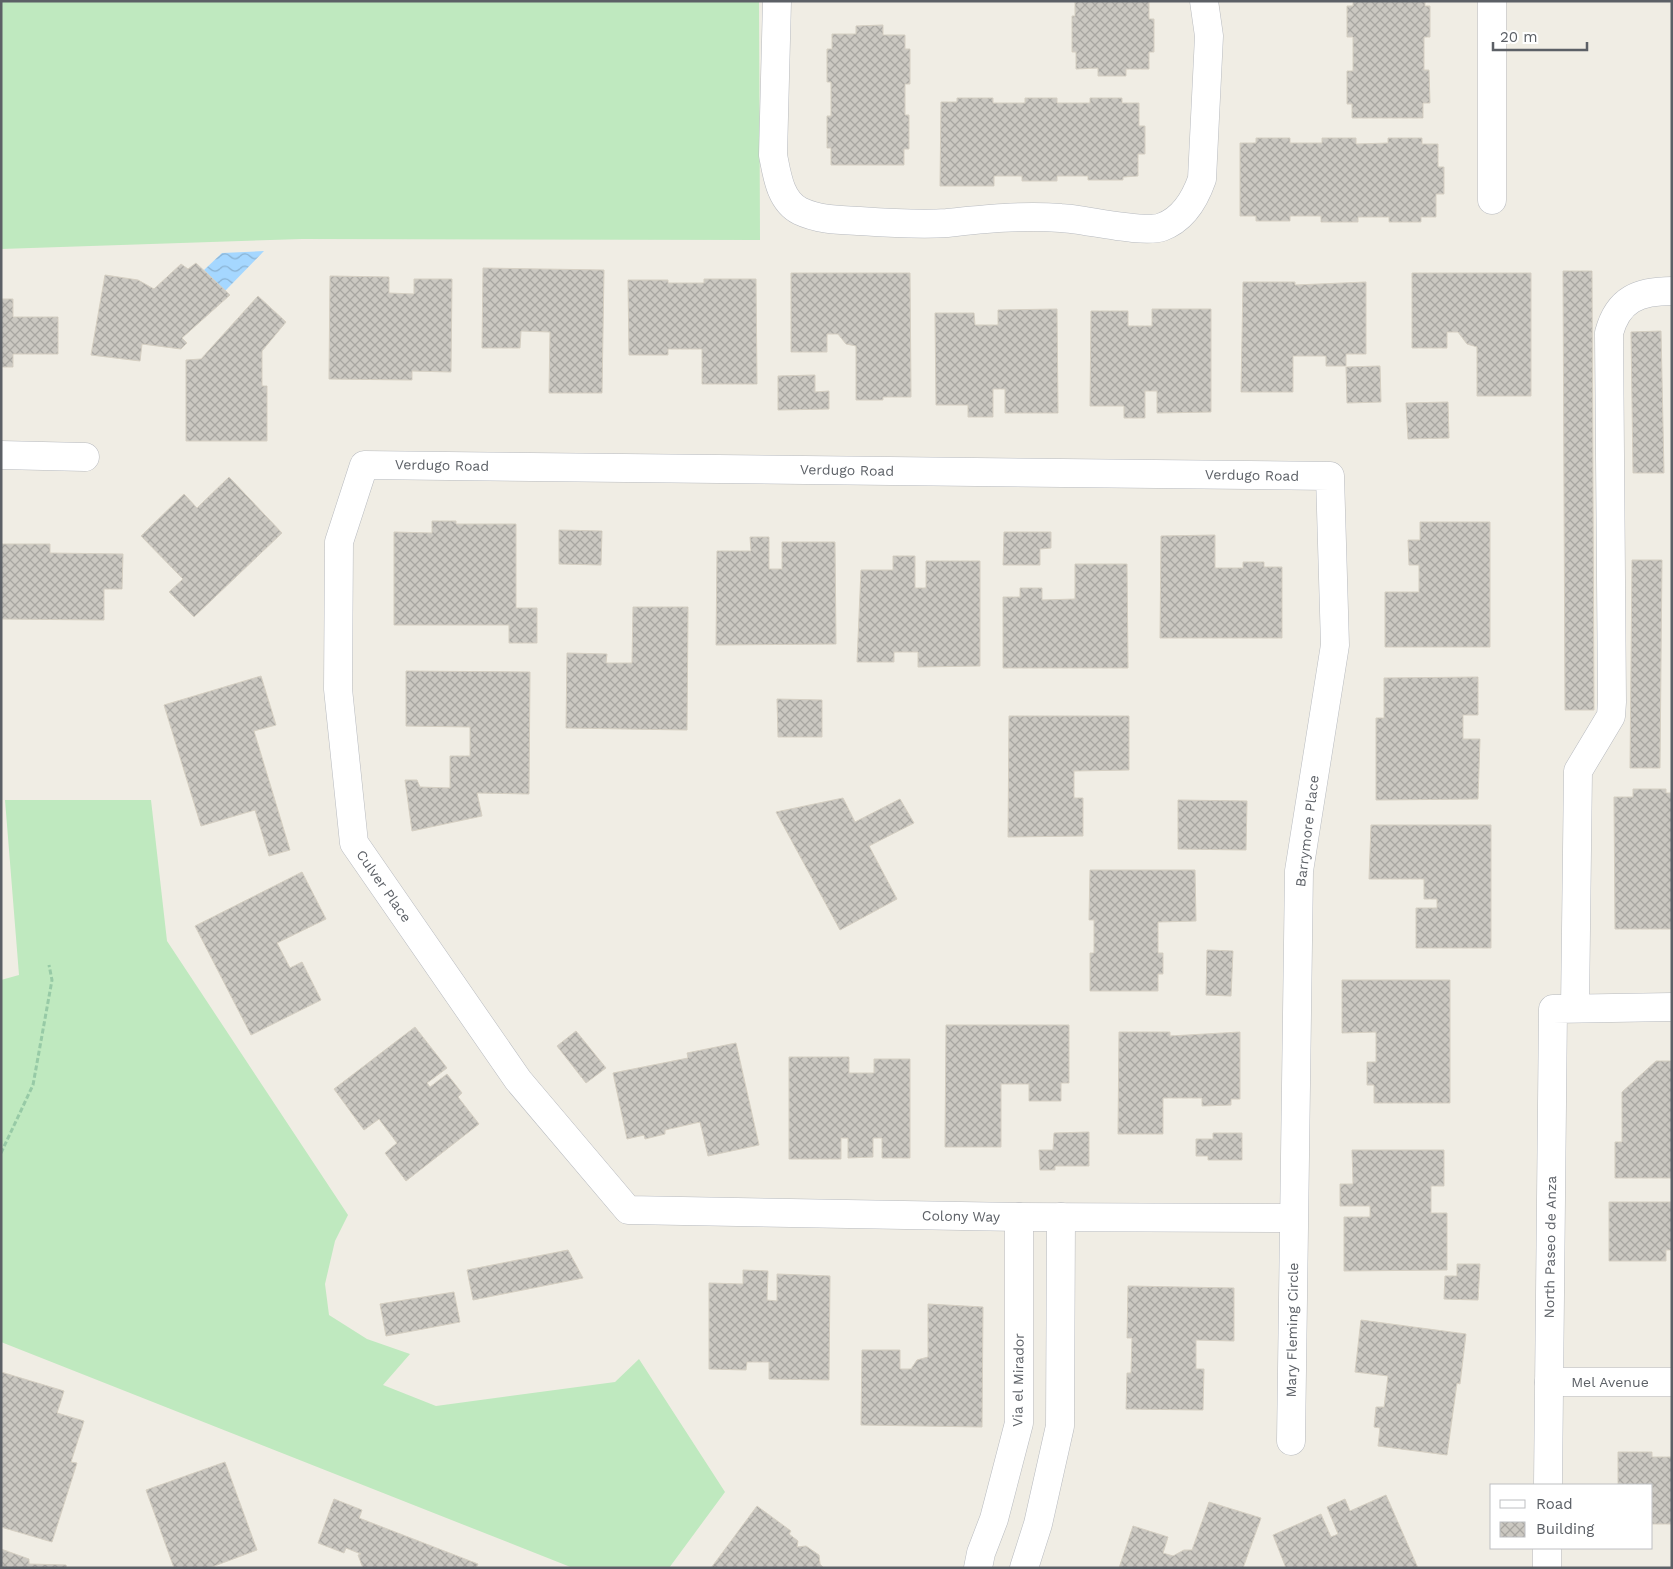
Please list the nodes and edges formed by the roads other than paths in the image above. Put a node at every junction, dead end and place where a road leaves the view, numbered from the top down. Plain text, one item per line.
1 (777, 1) edge
2 (1204, 1) edge
3 (1492, 1) edge
4 (1492, 200) dead end
5 (1672, 291) edge
6 (1, 455) edge
7 (85, 457) dead end
8 (364, 464) joint
9 (1330, 476) joint
10 (1672, 1007) edge
11 (1564, 1008) junction
12 (628, 1210) joint
13 (1018, 1217) junction
14 (1062, 1217) junction
15 (1294, 1218) junction
16 (1549, 1382) junction
17 (1672, 1382) edge
18 (1291, 1441) dead end
19 (1548, 1484) edge
20 (1547, 1549) edge
21 (978, 1568) edge
22 (1024, 1568) edge
23 (1547, 1568) edge

1 - 2 street
3 - 4 street
5 - 11 street, North Paseo de Anza
6 - 7 street
8 - 9 street, Verdugo Road
8 - 12 street, Culver Place
9 - 15 street, Barrymore Place
10 - 11 street
11 - 16 street, North Paseo de Anza
12 - 13 street, Colony Way
13 - 14 street, Colony Way
13 - 21 street, Via el Mirador
14 - 15 street, Colony Way
14 - 22 street
15 - 18 street, Mary Fleming Circle
16 - 17 street, Mel Avenue
16 - 19 street, North Paseo de Anza
20 - 23 street

